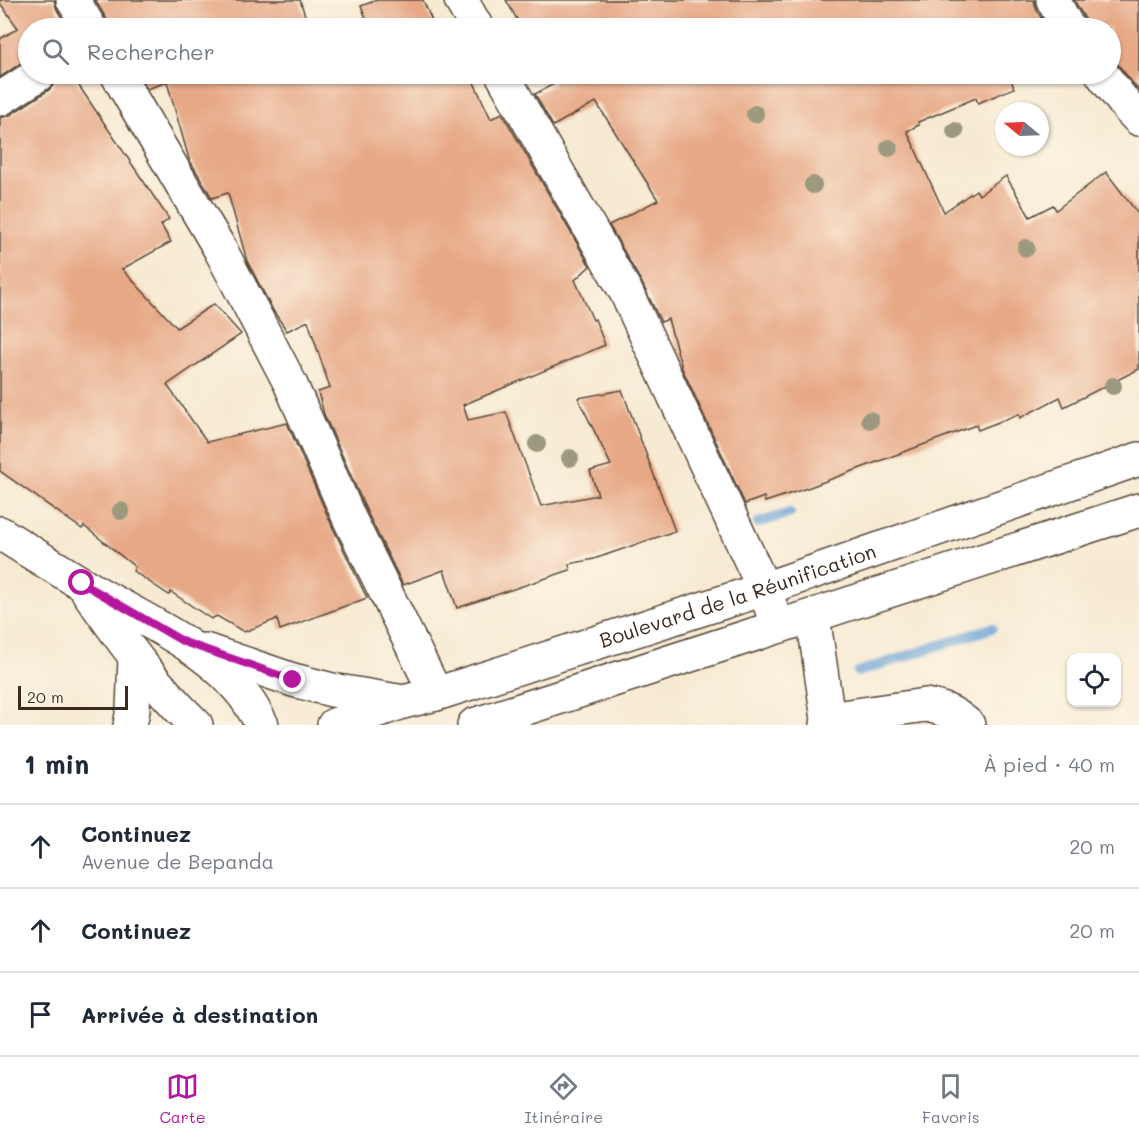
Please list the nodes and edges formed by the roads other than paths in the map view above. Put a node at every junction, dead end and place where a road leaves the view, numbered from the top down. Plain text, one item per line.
1 (73, 0) edge
2 (460, 0) edge
3 (1053, 0) edge
4 (84, 18) edge
5 (471, 18) edge
6 (1063, 18) edge
7 (23, 84) edge
8 (123, 84) edge
9 (508, 84) edge
10 (1110, 84) edge
11 (0, 99) edge
12 (1139, 119) edge
13 (1139, 459) edge
14 (1139, 510) edge
15 (0, 533) edge
16 (82, 583) junction
17 (764, 589) junction
18 (813, 616) junction
19 (778, 626) junction
20 (184, 642) junction
21 (135, 658) junction
22 (436, 694) junction
23 (403, 702) junction
24 (828, 722) edge
25 (130, 725) edge
26 (196, 725) edge
27 (262, 725) edge
28 (334, 725) edge
29 (474, 725) edge
30 (968, 725) edge

1 - 4 main road
2 - 5 main road
3 - 6 main road
7 - 11 main road
8 - 22 main road
9 - 17 main road
10 - 12 main road
13 - 17 main road, Boulevard de la Réunification
14 - 18 main road
15 - 16 main road
16 - 20 main road
16 - 21 main road
17 - 19 main road
17 - 22 main road, Boulevard de la Réunification
18 - 19 main road
18 - 24 main road
19 - 29 main road
20 - 23 main road
20 - 27 main road
21 - 25 main road
21 - 26 main road
22 - 23 main road, Boulevard de la Réunification
23 - 28 main road, Boulevard de la Réunification
24 - 30 main road

